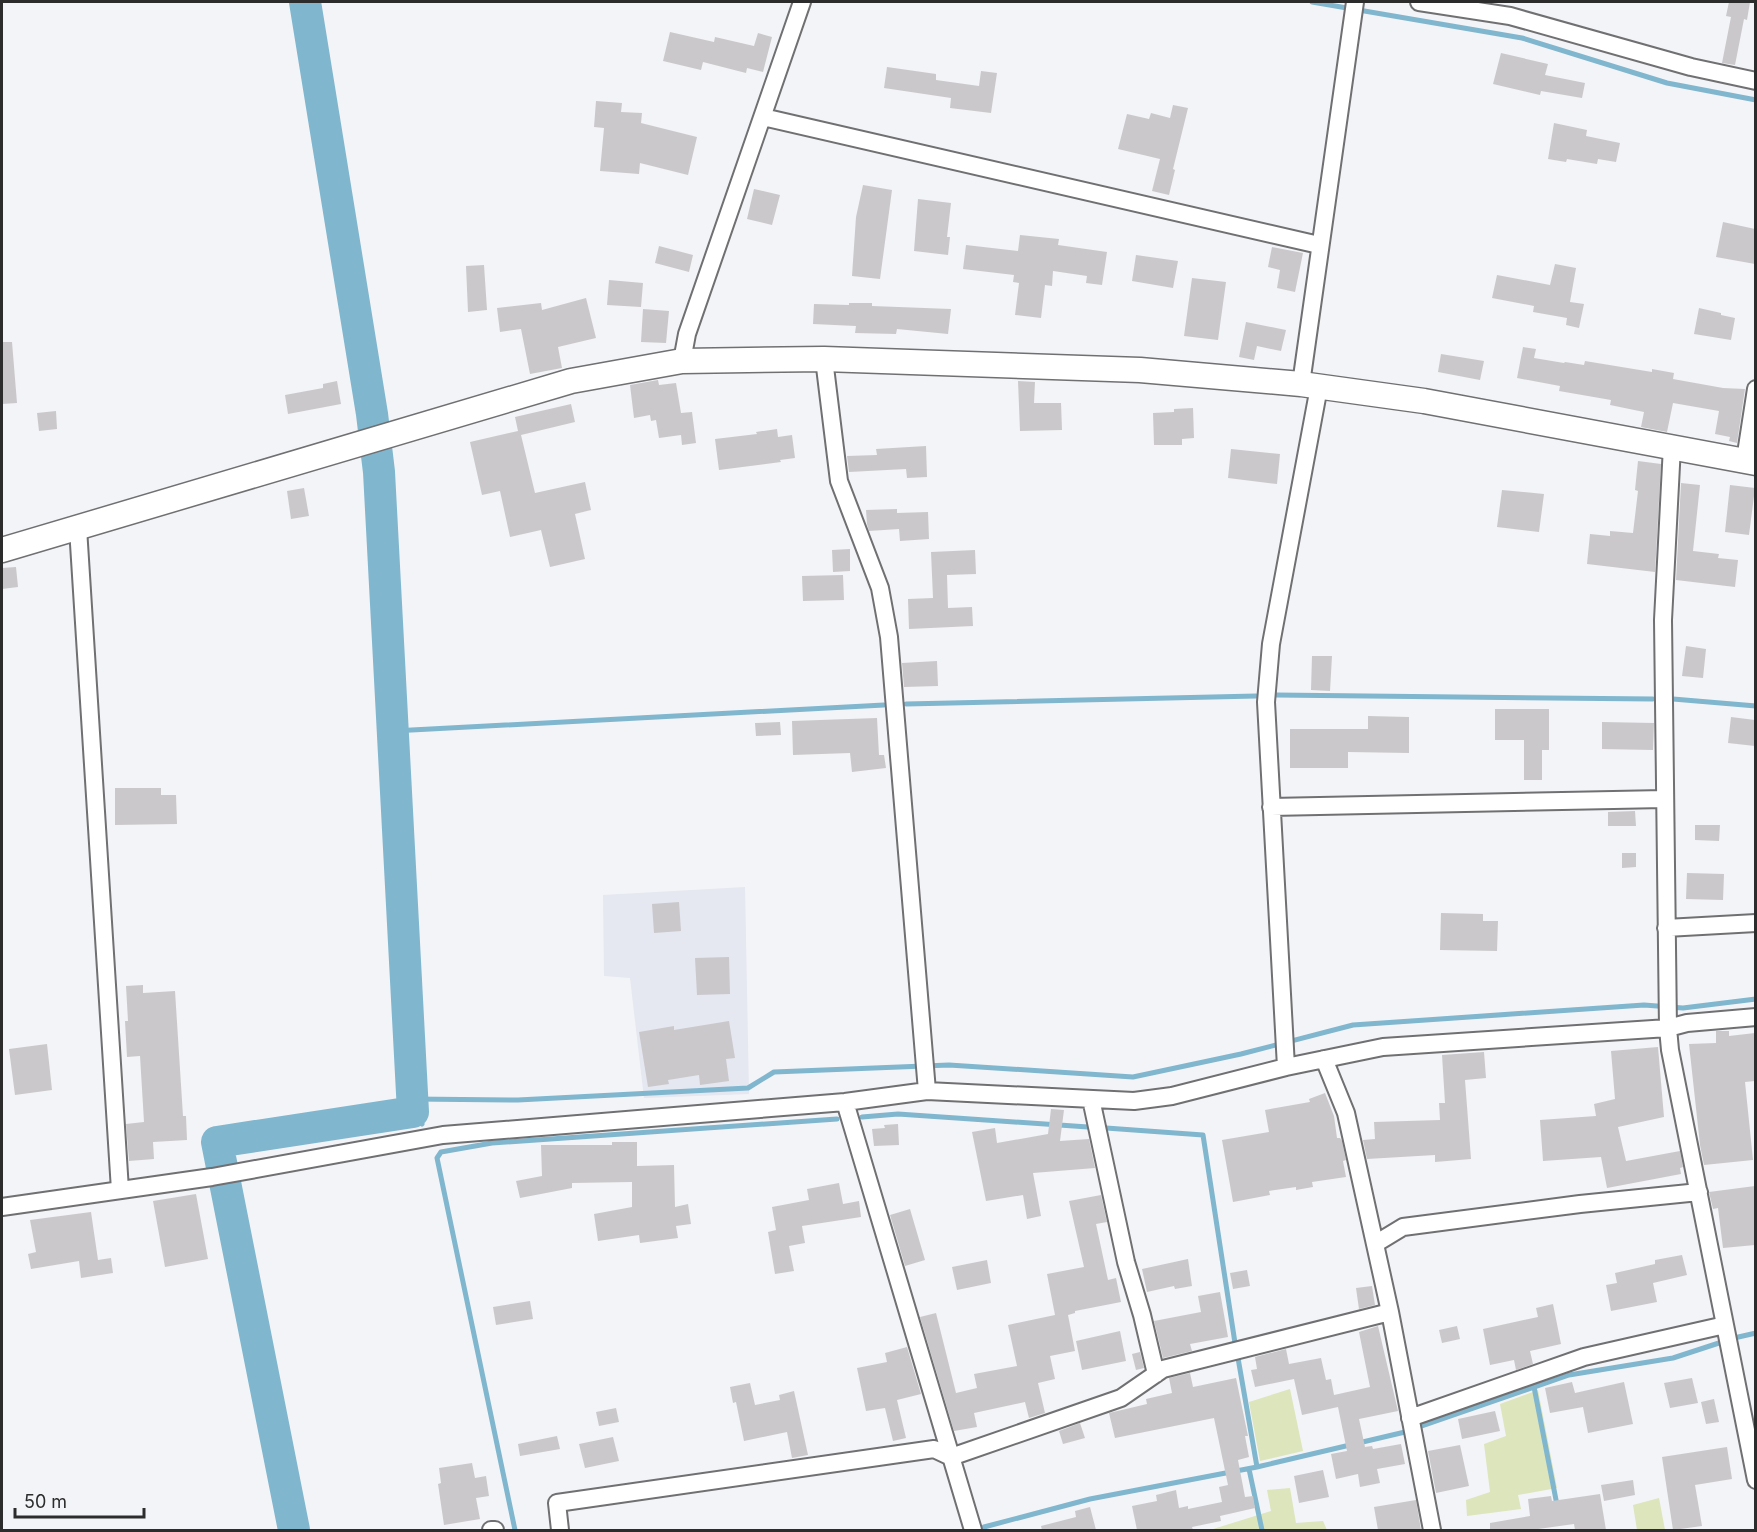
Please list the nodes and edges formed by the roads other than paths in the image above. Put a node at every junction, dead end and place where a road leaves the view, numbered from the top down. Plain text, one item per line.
1 (802, 2) edge
2 (1355, 2) edge
3 (1419, 2) edge
4 (1755, 81) edge
5 (763, 117) junction
6 (1319, 245) junction
7 (824, 359) junction
8 (681, 361) junction
9 (1310, 386) junction
10 (1755, 389) edge
11 (1672, 446) junction
12 (1750, 461) edge
13 (78, 528) junction
14 (2, 550) edge
15 (1664, 799) junction
16 (1271, 807) junction
17 (1755, 923) edge
18 (1666, 928) junction
19 (1755, 1017) edge
20 (1668, 1028) junction
21 (1285, 1059) junction
22 (1323, 1059) junction
23 (927, 1082) junction
24 (1091, 1099) junction
25 (845, 1102) junction
26 (120, 1190) junction
27 (1699, 1192) junction
28 (2, 1208) edge
29 (1375, 1244) junction
30 (1390, 1312) junction
31 (1725, 1325) junction
32 (1156, 1374) junction
33 (1410, 1418) junction
34 (951, 1456) junction
35 (1755, 1480) edge
36 (560, 1530) edge
37 (973, 1530) edge
38 (1432, 1530) edge

1 - 5 street
2 - 6 street
3 - 4 street
5 - 6 street
5 - 8 street
6 - 9 street
7 - 8 street
7 - 9 street
7 - 23 street
8 - 13 street
9 - 11 street
9 - 16 street
10 - 12 street
11 - 12 street
11 - 15 street
13 - 14 street
13 - 26 street
15 - 16 street
15 - 18 street
16 - 21 street
17 - 18 street
18 - 20 street
19 - 20 street
20 - 22 street
20 - 27 street
21 - 22 street
21 - 24 street
22 - 29 street
23 - 24 street
23 - 25 street
24 - 32 street
25 - 26 street
25 - 34 street
26 - 28 street
27 - 29 street
27 - 31 street
29 - 30 street
30 - 32 street
30 - 33 street
31 - 33 street
31 - 35 street
32 - 34 street
33 - 38 street
34 - 36 street
34 - 37 street

